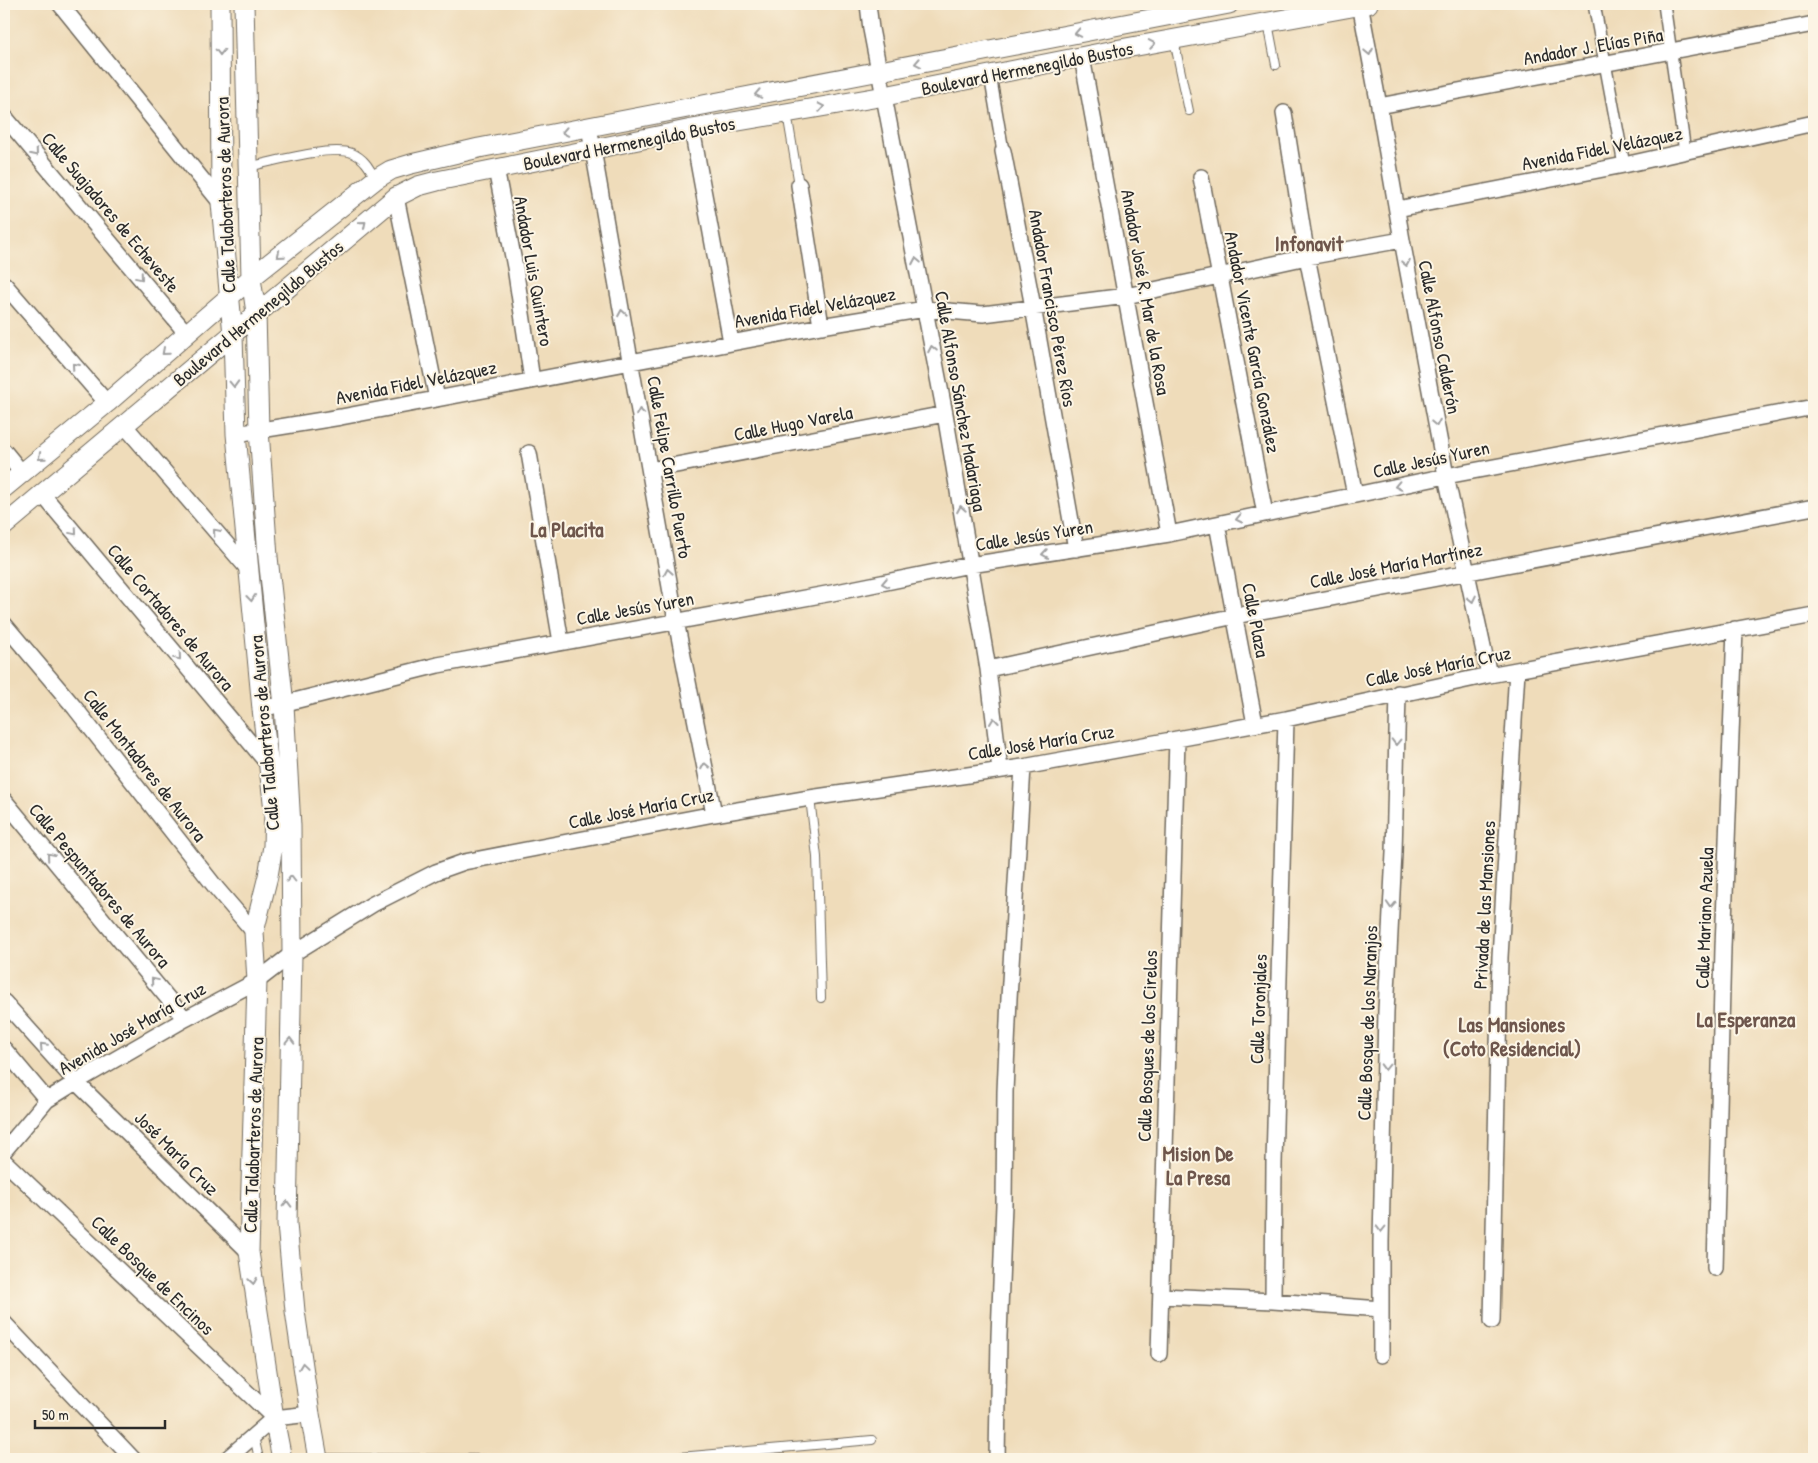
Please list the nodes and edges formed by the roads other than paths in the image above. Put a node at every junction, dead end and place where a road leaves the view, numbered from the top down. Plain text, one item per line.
1 (60, 4) edge
2 (244, 4) edge
3 (868, 4) edge
4 (1229, 4) edge
5 (1363, 4) edge
6 (1594, 4) edge
7 (1664, 4) edge
8 (216, 8) edge
9 (1268, 23) junction
10 (1814, 24) edge
11 (1111, 26) junction
12 (1174, 40) junction
13 (1115, 50) junction
14 (1670, 53) junction
15 (1082, 57) junction
16 (1605, 64) junction
17 (1276, 65) dead end
18 (880, 70) junction
19 (990, 75) junction
20 (885, 96) junction
21 (1380, 106) junction
22 (1190, 111) dead end
23 (787, 113) junction
24 (1284, 113) dead end
25 (4, 116) edge
26 (1814, 123) edge
27 (589, 127) junction
28 (692, 129) junction
29 (593, 148) junction
30 (1003, 151) joint
31 (1685, 152) junction
32 (1624, 165) junction
33 (248, 167) junction
34 (496, 169) junction
35 (1200, 177) dead end
36 (376, 180) junction
37 (799, 185) joint
38 (396, 197) junction
39 (221, 203) junction
40 (1397, 209) junction
41 (1402, 240) junction
42 (1307, 257) junction
43 (1221, 277) junction
44 (251, 278) junction
45 (4, 284) edge
46 (1126, 296) junction
47 (229, 298) junction
48 (1033, 306) junction
49 (925, 309) junction
50 (256, 313) junction
51 (821, 326) junction
52 (187, 334) junction
53 (233, 335) junction
54 (731, 342) junction
55 (631, 361) junction
56 (532, 380) junction
57 (437, 398) junction
58 (107, 403) junction
59 (1814, 406) edge
60 (945, 414) junction
61 (125, 426) junction
62 (259, 430) junction
63 (236, 434) junction
64 (4, 451) edge
65 (529, 452) dead end
66 (650, 470) junction
67 (22, 473) junction
68 (1446, 476) junction
69 (4, 488) edge
70 (43, 495) junction
71 (1355, 496) junction
72 (1814, 507) edge
73 (1265, 514) junction
74 (1217, 524) junction
75 (4, 526) edge
76 (1169, 534) junction
77 (1076, 549) junction
78 (970, 566) junction
79 (248, 569) junction
80 (1466, 572) junction
81 (1814, 615) edge
82 (1235, 616) junction
83 (676, 620) junction
84 (4, 624) edge
85 (1735, 629) junction
86 (561, 642) junction
87 (988, 669) junction
88 (1517, 670) junction
89 (1489, 675) junction
90 (1398, 694) junction
91 (284, 704) junction
92 (262, 710) junction
93 (1286, 719) junction
94 (1255, 724) junction
95 (1177, 739) junction
96 (268, 764) junction
97 (1023, 767) junction
98 (1000, 770) junction
99 (810, 798) junction
100 (4, 800) edge
101 (714, 814) junction
102 (254, 932) junction
103 (292, 954) junction
104 (257, 981) junction
105 (822, 998) dead end
106 (4, 1002) edge
107 (185, 1019) junction
108 (4, 1049) edge
109 (76, 1082) junction
110 (47, 1100) junction
111 (4, 1151) edge
112 (4, 1161) edge
113 (249, 1252) junction
114 (1715, 1268) dead end
115 (1161, 1296) junction
116 (1273, 1301) junction
117 (1381, 1309) junction
118 (1492, 1321) dead end
119 (4, 1323) edge
120 (1159, 1354) dead end
121 (1381, 1355) dead end
122 (310, 1414) junction
123 (274, 1418) junction
124 (254, 1436) junction
125 (872, 1440) dead end
126 (318, 1458) edge
127 (133, 1459) edge
128 (227, 1459) edge
129 (259, 1459) edge
130 (282, 1459) edge
131 (491, 1459) edge
132 (657, 1459) edge
133 (997, 1459) edge

1 - 39 street
2 - 33 street, Calle Talabarteros de Aurora
3 - 18 street, Calle Alfonso Sánchez Madariaga
4 - 11 street, Boulevard Hermenegildo Bustos
5 - 9 street, Boulevard Hermenegildo Bustos
5 -> 21 street, Calle Alfonso Calderón
6 - 16 street
7 - 14 street
8 -> 39 street, Calle Talabarteros de Aurora
9 - 12 street, Boulevard Hermenegildo Bustos
9 - 17 lane
10 - 14 street, Andador J. Elías Piña
11 - 13 street
11 -> 18 street, Boulevard Hermenegildo Bustos
13 -> 12 street, Boulevard Hermenegildo Bustos
12 - 22 lane
13 - 15 street, Boulevard Hermenegildo Bustos
14 - 16 street, Andador J. Elías Piña
14 - 31 street
15 - 19 street, Boulevard Hermenegildo Bustos
15 - 46 street, Andador José R. Mar de la Rosa
16 - 21 street, Andador J. Elías Piña
16 - 32 street
18 - 20 street, Calle Alfonso Sánchez Madariaga
18 -> 27 street, Boulevard Hermenegildo Bustos
19 - 20 street, Boulevard Hermenegildo Bustos
19 - 30 street, Andador Francisco Pérez Ríos
23 -> 20 street, Boulevard Hermenegildo Bustos
49 -> 20 street, Calle Alfonso Sánchez Madariaga
21 - 40 street, Calle Alfonso Calderón
23 - 28 street, Boulevard Hermenegildo Bustos
23 - 37 lane
24 - 42 street
25 -> 52 street, Calle Suajadores de Echeveste
26 - 31 street, Avenida Fidel Velázquez
27 - 29 street, Calle Felipe Carrillo Puerto
27 -> 36 street, Boulevard Hermenegildo Bustos
28 - 29 street, Boulevard Hermenegildo Bustos
28 - 54 street
29 - 34 street, Boulevard Hermenegildo Bustos
55 -> 29 street, Calle Felipe Carrillo Puerto
30 - 48 street, Andador Francisco Pérez Ríos
31 - 32 street, Avenida Fidel Velázquez
32 - 40 street, Avenida Fidel Velázquez
33 - 36 lane
33 - 44 street, Calle Talabarteros de Aurora
34 - 38 street, Boulevard Hermenegildo Bustos
34 - 56 street, Andador Luis Quintero
35 - 43 street, Andador Vicente García González
36 -> 44 street, Boulevard Hermenegildo Bustos
37 - 51 street
50 -> 38 street, Boulevard Hermenegildo Bustos
38 - 57 street
39 - 47 street, Calle Talabarteros de Aurora
40 - 41 street, Calle Alfonso Calderón
41 - 42 street, Avenida Fidel Velázquez
41 -> 68 street, Calle Alfonso Calderón
42 - 43 street, Avenida Fidel Velázquez
42 - 71 street
43 - 46 street, Avenida Fidel Velázquez
43 - 73 street, Andador Vicente García González
44 - 47 street, Boulevard Hermenegildo Bustos
44 - 50 street, Calle Talabarteros de Aurora
58 -> 45 street
46 - 48 street, Avenida Fidel Velázquez
46 - 76 street, Andador José R. Mar de la Rosa
47 - 52 street, Boulevard Hermenegildo Bustos
47 - 53 street, Calle Talabarteros de Aurora
48 - 49 street, Avenida Fidel Velázquez
48 - 77 street, Andador Francisco Pérez Ríos
49 - 51 street, Avenida Fidel Velázquez
60 -> 49 street, Calle Alfonso Sánchez Madariaga
50 - 53 street, Boulevard Hermenegildo Bustos
50 - 62 street, Calle Talabarteros de Aurora
51 - 54 street, Avenida Fidel Velázquez
52 -> 58 street, Boulevard Hermenegildo Bustos
53 - 61 street, Boulevard Hermenegildo Bustos
53 -> 63 street, Calle Talabarteros de Aurora
54 - 55 street, Avenida Fidel Velázquez
55 - 56 street, Avenida Fidel Velázquez
66 -> 55 street, Calle Felipe Carrillo Puerto
56 - 57 street, Avenida Fidel Velázquez
57 - 62 street, Avenida Fidel Velázquez
58 -> 67 street, Boulevard Hermenegildo Bustos
59 - 68 street, Calle Jesús Yuren
60 - 66 street, Calle Hugo Varela
78 -> 60 street, Calle Alfonso Sánchez Madariaga
61 - 70 street, Boulevard Hermenegildo Bustos
79 -> 61 street
62 - 63 street, Avenida Fidel Velázquez
62 - 91 street, Calle Talabarteros de Aurora
63 - 79 street, Calle Talabarteros de Aurora
64 - 67 street
65 - 86 street
83 -> 66 street, Calle Felipe Carrillo Puerto
67 - 69 street, Boulevard Hermenegildo Bustos
68 -> 71 street, Calle Jesús Yuren
68 - 80 street, Calle Alfonso Calderón
70 - 75 street, Boulevard Hermenegildo Bustos
70 -> 96 street, Calle Cortadores de Aurora
71 - 73 street, Calle Jesús Yuren
72 - 80 street, Calle José María Martínez
73 -> 74 street, Calle Jesús Yuren
74 - 76 street, Calle Jesús Yuren
74 - 82 street, Calle Plaza
76 - 77 street, Calle Jesús Yuren
77 -> 78 street, Calle Jesús Yuren
78 -> 83 street, Calle Jesús Yuren
78 - 87 street, Calle Alfonso Sánchez Madariaga
79 -> 92 street, Calle Talabarteros de Aurora
80 - 82 street, Calle José María Martínez
80 -> 89 street, Calle Alfonso Calderón
81 - 85 street, Calle José María Cruz
82 - 87 street, Calle José María Martínez
82 - 94 street, Calle Plaza
83 - 86 street, Calle Jesús Yuren
101 -> 83 street, Calle Felipe Carrillo Puerto
84 - 102 street, Calle Montadores de Aurora
85 - 88 street, Calle José María Cruz
85 - 114 street, Calle Mariano Azuela
86 - 91 street, Calle Jesús Yuren
98 -> 87 street, Calle Alfonso Sánchez Madariaga
88 - 89 street, Calle José María Cruz
88 - 118 street, Privada de las Mansiones
89 - 90 street, Calle José María Cruz
90 - 93 street, Calle José María Cruz
90 -> 117 street, Calle Bosque de los Naranjos
91 - 92 street, Calle Jesús Yuren
103 -> 91 street, Calle Talabarteros de Aurora
92 - 96 street, Calle Talabarteros de Aurora
93 - 94 street, Calle José María Cruz
93 - 116 street, Calle Toronjales
94 - 95 street, Calle José María Cruz
95 - 97 street, Calle José María Cruz
95 - 115 street, Calle Bosques de los Cirelos
96 - 102 street, Calle Talabarteros de Aurora
97 - 98 street, Calle José María Cruz
97 - 133 street
98 - 99 street, Calle José María Cruz
99 - 101 street, Calle José María Cruz
99 - 105 lane
107 -> 100 street, Calle Pespuntadores de Aurora
101 - 103 street, Calle José María Cruz
102 - 104 street, Calle Talabarteros de Aurora
103 - 104 street, Avenida José María Cruz
122 -> 103 street, Calle Talabarteros de Aurora
104 - 107 street, Avenida José María Cruz
104 - 113 street, Calle Talabarteros de Aurora
109 -> 106 street, José María Cruz
107 - 109 street, Avenida José María Cruz
108 - 110 street
109 - 110 street, Avenida José María Cruz
109 - 113 street, José María Cruz
110 - 111 street, Avenida José María Cruz
112 - 123 street, Calle Bosque de Encinos
113 -> 123 street, Calle Talabarteros de Aurora
115 - 116 street
115 - 120 street, Calle Bosques de los Cirelos
116 - 117 street
117 - 121 street, Calle Bosque de los Naranjos
119 - 127 street
122 - 123 street
122 - 126 street, Calle Talabarteros de Aurora
123 - 124 street
123 - 130 street, Calle Talabarteros de Aurora
124 - 128 street
124 - 129 lane
125 - 132 lane
126 - 131 lane

